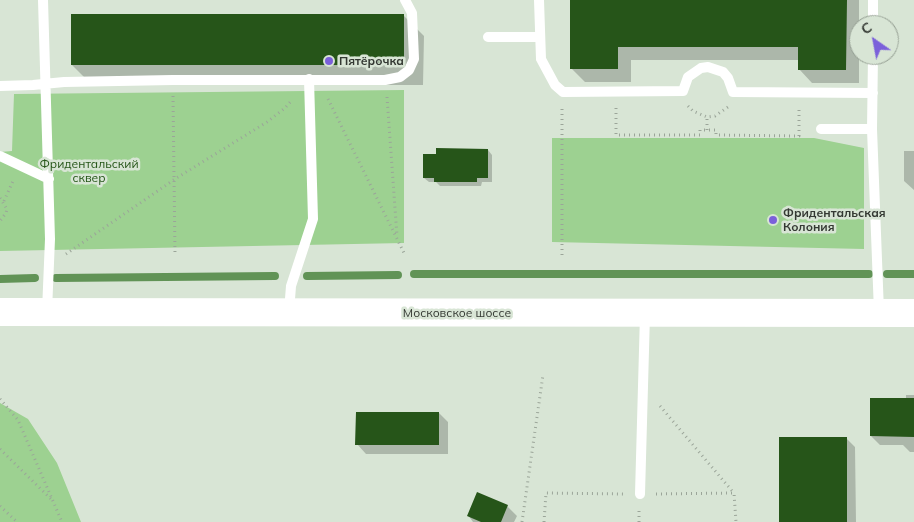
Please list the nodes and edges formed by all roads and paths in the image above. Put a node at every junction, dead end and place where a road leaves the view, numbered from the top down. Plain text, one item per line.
1 (43, 0) edge
2 (405, 0) edge
3 (539, 0) edge
4 (873, 0) edge
5 (873, 15) edge
6 (488, 37) dead end
7 (539, 37) junction
8 (873, 65) edge
9 (314, 79) junction
10 (173, 80) junction
11 (46, 84) junction
12 (0, 86) edge
13 (684, 91) junction
14 (562, 92) junction
15 (616, 92) junction
16 (733, 92) junction
17 (799, 92) junction
18 (873, 93) junction
19 (387, 94) dead end
20 (707, 116) junction
21 (821, 129) dead end
22 (872, 129) junction
23 (707, 130) junction
24 (0, 156) edge
25 (20, 165) junction
26 (49, 179) junction
27 (175, 179) junction
28 (0, 198) edge
29 (4, 201) junction
30 (0, 221) edge
31 (397, 239) junction
32 (66, 254) dead end
33 (175, 254) dead end
34 (405, 255) dead end
35 (562, 256) dead end
36 (0, 312) edge
37 (47, 312) junction
38 (288, 312) junction
39 (645, 313) junction
40 (879, 314) junction
41 (914, 314) edge
42 (543, 375) dead end
43 (642, 384) junction
44 (0, 400) edge
45 (0, 449) edge
46 (734, 493) junction
47 (640, 494) junction
48 (53, 501) junction
49 (0, 506) edge
50 (17, 522) edge
51 (62, 522) edge
52 (522, 522) edge
53 (544, 522) edge
54 (736, 522) edge

1 - 11 lane
2 - 9 lane
3 - 7 lane
4 - 5 lane
6 - 7 lane
7 - 14 lane
8 - 18 lane
9 - 10 lane
9 - 27 path
9 - 31 path
9 - 38 lane
10 - 11 lane
10 - 27 path
11 - 12 lane
11 - 26 lane
13 - 15 lane
13 - 16 lane
13 - 20 path
14 - 15 lane
14 - 35 path
15 - 23 path
16 - 17 lane
16 - 20 path
17 - 18 lane
17 - 23 path
18 - 22 lane
19 - 31 path
20 - 23 path
21 - 22 lane
22 - 40 lane
24 - 25 lane
25 - 26 lane
25 - 29 path
26 - 37 lane
27 - 32 path
27 - 33 path
28 - 29 path
29 - 30 path
31 - 34 path
36 - 37 main road, Московское шоссе
37 - 38 main road, Московское шоссе
38 - 39 main road, Московское шоссе
39 - 40 main road, Московское шоссе
39 - 43 lane
40 - 41 main road, Московское шоссе
42 - 52 path
43 - 46 path
43 - 47 lane
44 - 48 path
45 - 48 path
46 - 47 path
46 - 54 path
47 - 53 path
48 - 51 path
49 - 50 path

